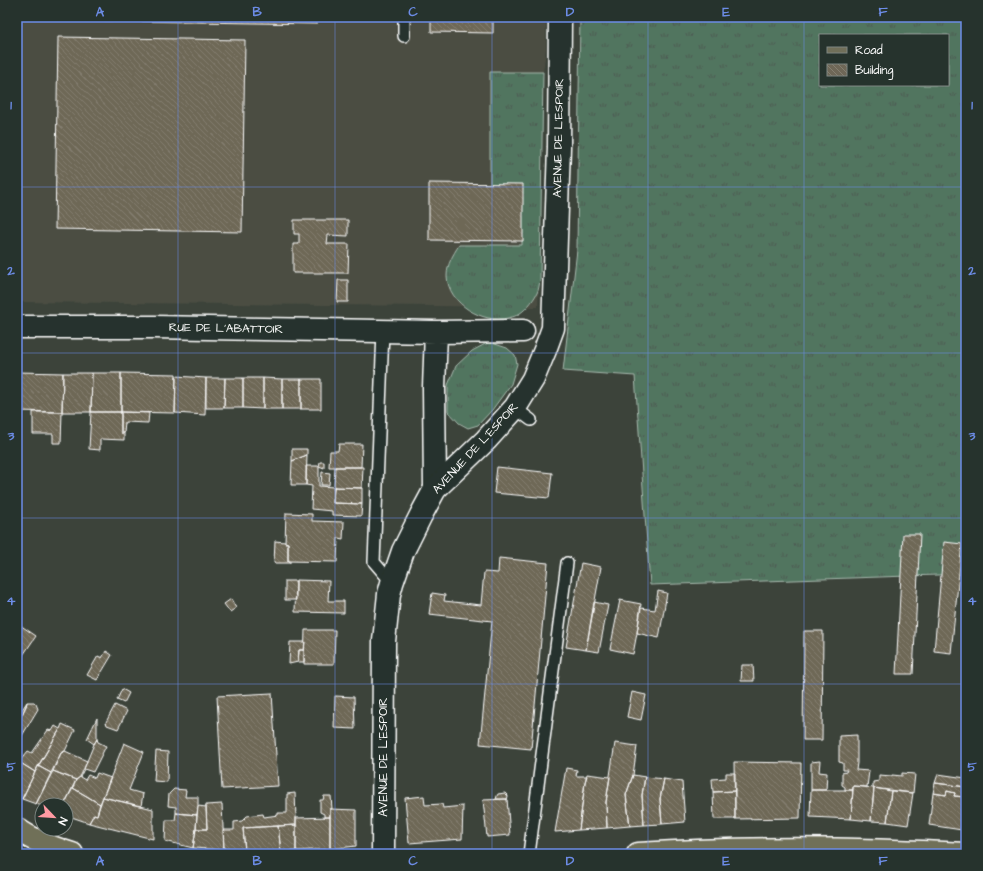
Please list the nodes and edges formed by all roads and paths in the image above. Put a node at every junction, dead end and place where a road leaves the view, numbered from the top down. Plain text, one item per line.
1 (404, 17) edge
2 (560, 17) edge
3 (404, 36) dead end
4 (17, 327) edge
5 (383, 331) junction
6 (436, 332) junction
7 (523, 332) dead end
8 (435, 489) junction
9 (567, 563) dead end
10 (392, 583) junction
11 (17, 829) edge
12 (60, 852) edge
13 (383, 854) edge
14 (529, 854) edge
15 (638, 854) edge
16 (966, 854) edge

1 - 3 lane
2 - 8 street, AVENUE DE L'ESPOIR
4 - 5 street, RUE DE L'ABATTOIR
5 - 6 street, RUE DE L'ABATTOIR
5 - 10 lane
6 - 7 street, RUE DE L'ABATTOIR
6 - 8 street
8 - 10 street, AVENUE DE L'ESPOIR
9 - 14 lane
10 - 13 street, AVENUE DE L'ESPOIR
11 - 12 main road
15 - 16 main road

